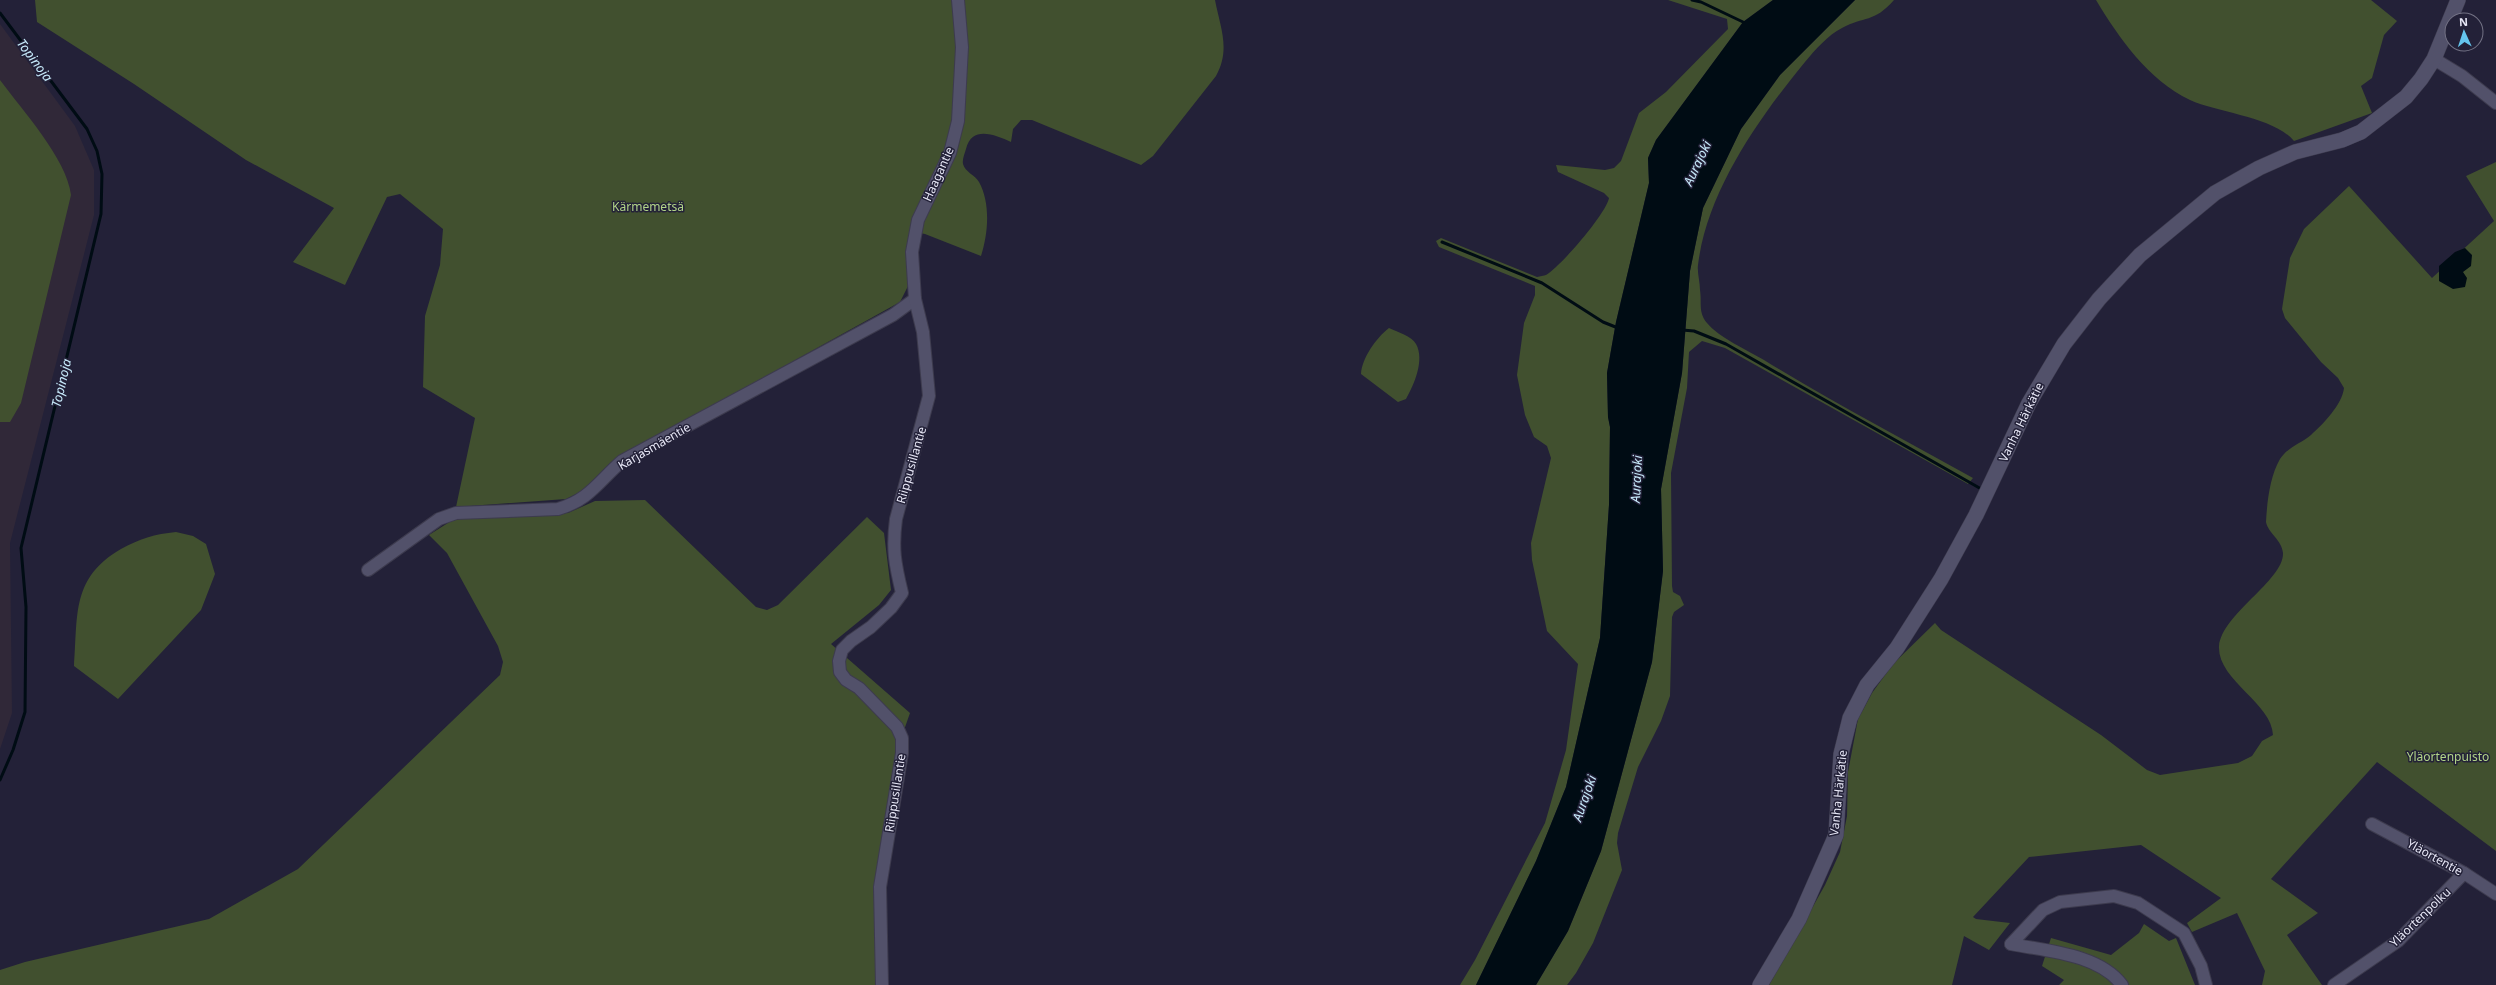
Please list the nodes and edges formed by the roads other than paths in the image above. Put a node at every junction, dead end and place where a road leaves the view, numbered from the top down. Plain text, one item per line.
1 (958, 0) edge
2 (2458, 0) edge
3 (2434, 59) junction
4 (2496, 103) edge
5 (915, 300) junction
6 (368, 570) dead end
7 (2372, 824) dead end
8 (2464, 873) junction
9 (2496, 894) edge
10 (882, 985) edge
11 (1760, 985) edge
12 (2122, 985) edge
13 (2206, 985) edge
14 (2334, 985) edge

1 - 5 street, Haagantie
2 - 3 street, Vanha Härkätie
3 - 4 street
3 - 11 street, Vanha Härkätie
5 - 6 street, Karjasmäentie
5 - 10 street, Riippusillantie
7 - 8 street, Yläortentie
8 - 9 street, Yläortentie
8 - 14 street, Yläortenpolku
12 - 13 street

